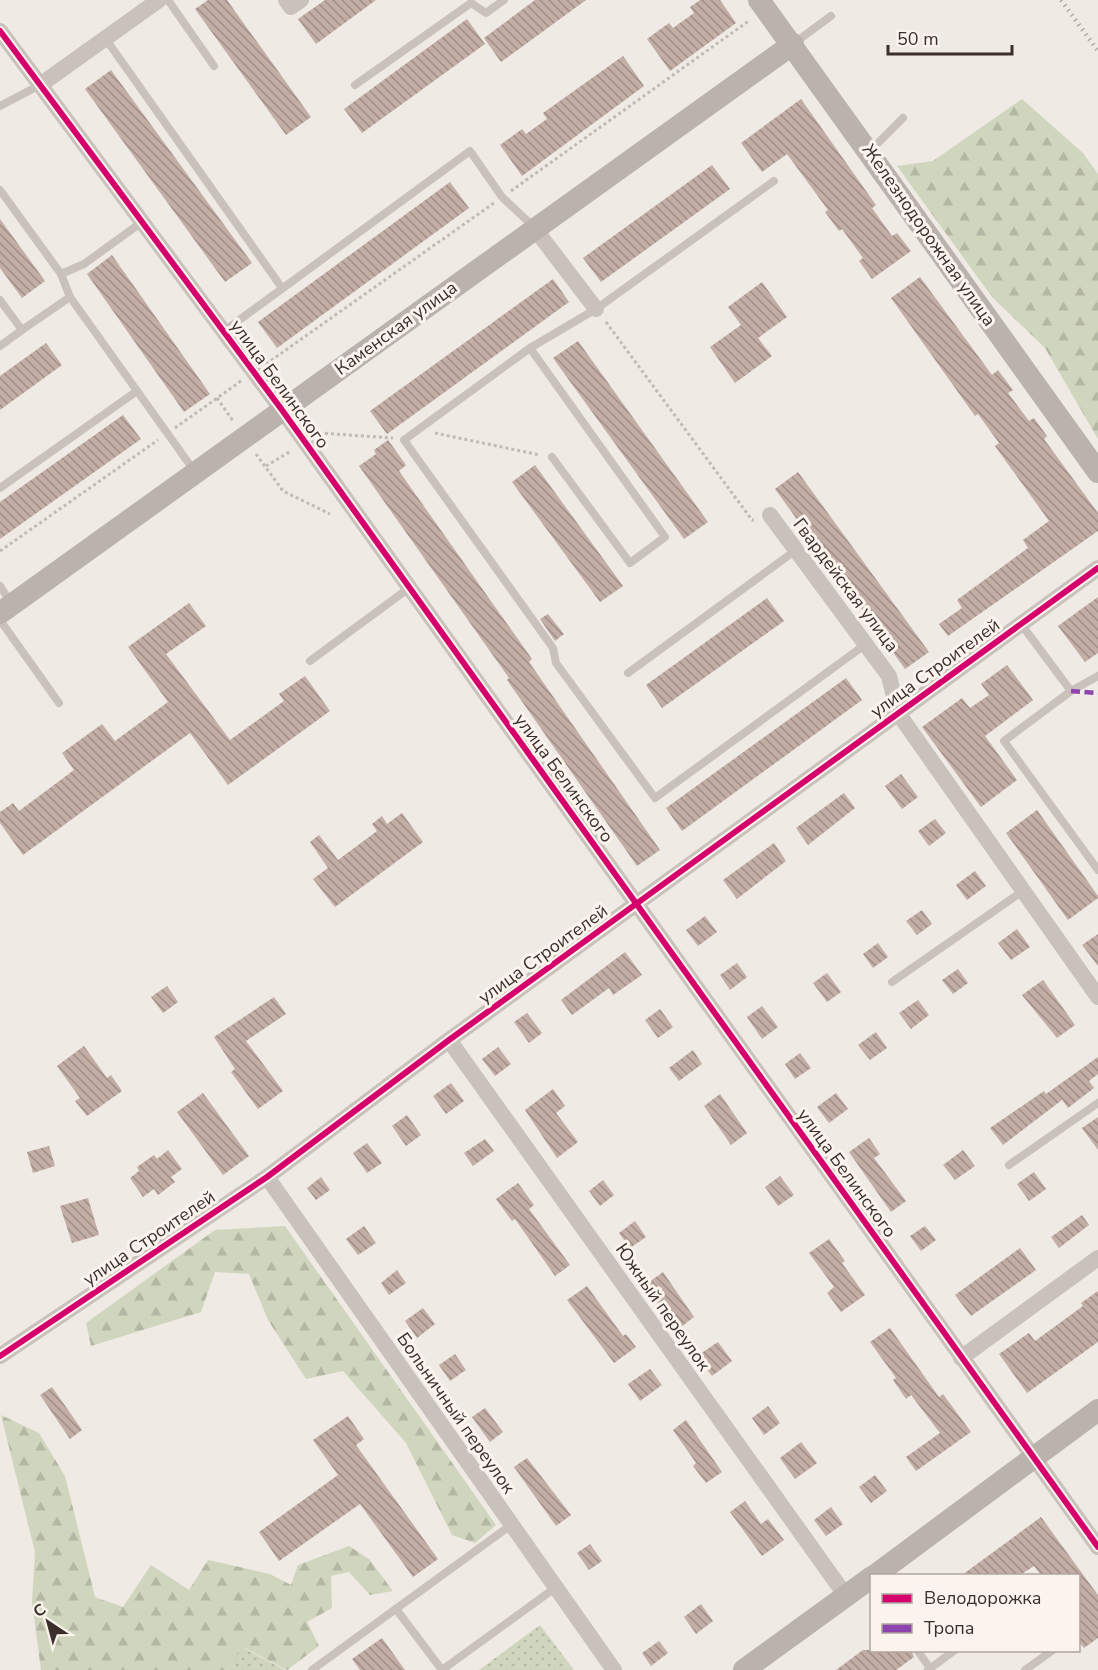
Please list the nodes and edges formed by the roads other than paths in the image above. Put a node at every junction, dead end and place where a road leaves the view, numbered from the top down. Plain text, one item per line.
1 (159, 0) edge
2 (168, 0) edge
3 (286, 0) edge
4 (302, 0) edge
5 (504, 0) edge
6 (762, 4) edge
7 (831, 15) dead end
8 (0, 32) edge
9 (105, 38) junction
10 (793, 44) junction
11 (214, 66) dead end
12 (40, 85) junction
13 (355, 85) dead end
14 (0, 106) edge
15 (903, 118) dead end
16 (869, 152) junction
17 (774, 181) dead end
18 (0, 190) edge
19 (141, 222) junction
20 (535, 229) junction
21 (61, 274) junction
22 (282, 288) junction
23 (70, 297) junction
24 (0, 300) edge
25 (596, 309) junction
26 (22, 330) junction
27 (223, 332) junction
28 (0, 346) edge
29 (530, 348) junction
30 (137, 391) junction
31 (282, 410) junction
32 (552, 458) road end
33 (195, 472) junction
34 (1098, 472) edge
35 (0, 488) edge
36 (770, 515) road end
37 (796, 550) junction
38 (1098, 568) edge
39 (409, 588) junction
40 (3, 606) edge
41 (1021, 624) junction
42 (866, 644) junction
43 (310, 661) dead end
44 (628, 673) dead end
45 (1098, 676) edge
46 (1071, 691) junction
47 (59, 703) dead end
48 (898, 713) junction
49 (1098, 870) edge
50 (1023, 891) junction
51 (636, 904) junction
52 (892, 982) dead end
53 (1098, 997) edge
54 (449, 1040) junction
55 (1098, 1103) edge
56 (1009, 1165) dead end
57 (267, 1177) junction
58 (1098, 1258) edge
59 (0, 1356) edge
60 (961, 1358) junction
61 (1098, 1410) edge
62 (1032, 1458) junction
63 (510, 1525) junction
64 (1098, 1547) edge
65 (879, 1574) edge
66 (870, 1581) edge
67 (555, 1588) junction
68 (846, 1596) junction
69 (396, 1609) junction
70 (918, 1652) edge
71 (952, 1652) edge
72 (1050, 1652) edge
73 (929, 1669) edge
74 (312, 1670) edge
75 (442, 1670) edge
76 (614, 1670) edge
77 (744, 1670) edge
78 (1025, 1670) edge

1 - 9 street
2 - 11 lane
3 - 4 street
5 - 13 lane
6 - 10 street, Железнодорожная улица
7 - 10 lane
8 - 12 street, улица Белинского
9 - 12 street
9 - 22 lane
10 - 16 street, Железнодорожная улица
10 - 20 street, Каменская улица
12 - 14 lane
12 - 19 street, улица Белинского
15 - 16 lane
16 - 34 street, Железнодорожная улица
17 - 25 lane
18 - 21 lane
19 - 21 lane
19 - 27 street, улица Белинского
20 - 22 lane
20 - 25 street
20 - 31 street, Каменская улица
21 - 23 lane
22 - 27 lane
23 - 26 lane
23 - 30 lane
24 - 26 lane
25 - 29 lane
26 - 28 lane
27 - 31 street, улица Белинского
29 - 32 lane
29 - 42 lane
30 - 33 lane
30 - 35 lane
31 - 33 street, Каменская улица
31 - 39 street, улица Белинского
33 - 40 street, Каменская улица
36 - 37 street, Гвардейская улица
37 - 42 street, Гвардейская улица
37 - 44 lane
38 - 41 street, улица Строителей
39 - 43 lane
39 - 51 street, улица Белинского
40 - 47 lane
41 - 46 lane
41 - 48 street, улица Строителей
42 - 48 street, Гвардейская улица
45 - 46 lane
46 - 49 lane
48 - 50 street, Гвардейская улица
48 - 51 street, улица Строителей
50 - 52 lane
50 - 53 street, Гвардейская улица
51 - 54 street, улица Строителей
51 - 60 street, улица Белинского
54 - 57 street, улица Строителей
54 - 68 street, Южный переулок
55 - 56 lane
57 - 59 street, улица Строителей
57 - 63 street, Больничный переулок
58 - 60 street
60 - 62 street, улица Белинского
61 - 62 street
62 - 64 street, улица Белинского
62 - 65 street
63 - 67 street, Больничный переулок
63 - 69 lane
66 - 68 street
67 - 75 lane
67 - 76 street, Больничный переулок
68 - 77 street
69 - 74 lane
69 - 75 lane
70 - 73 lane
71 - 73 lane
72 - 78 lane

